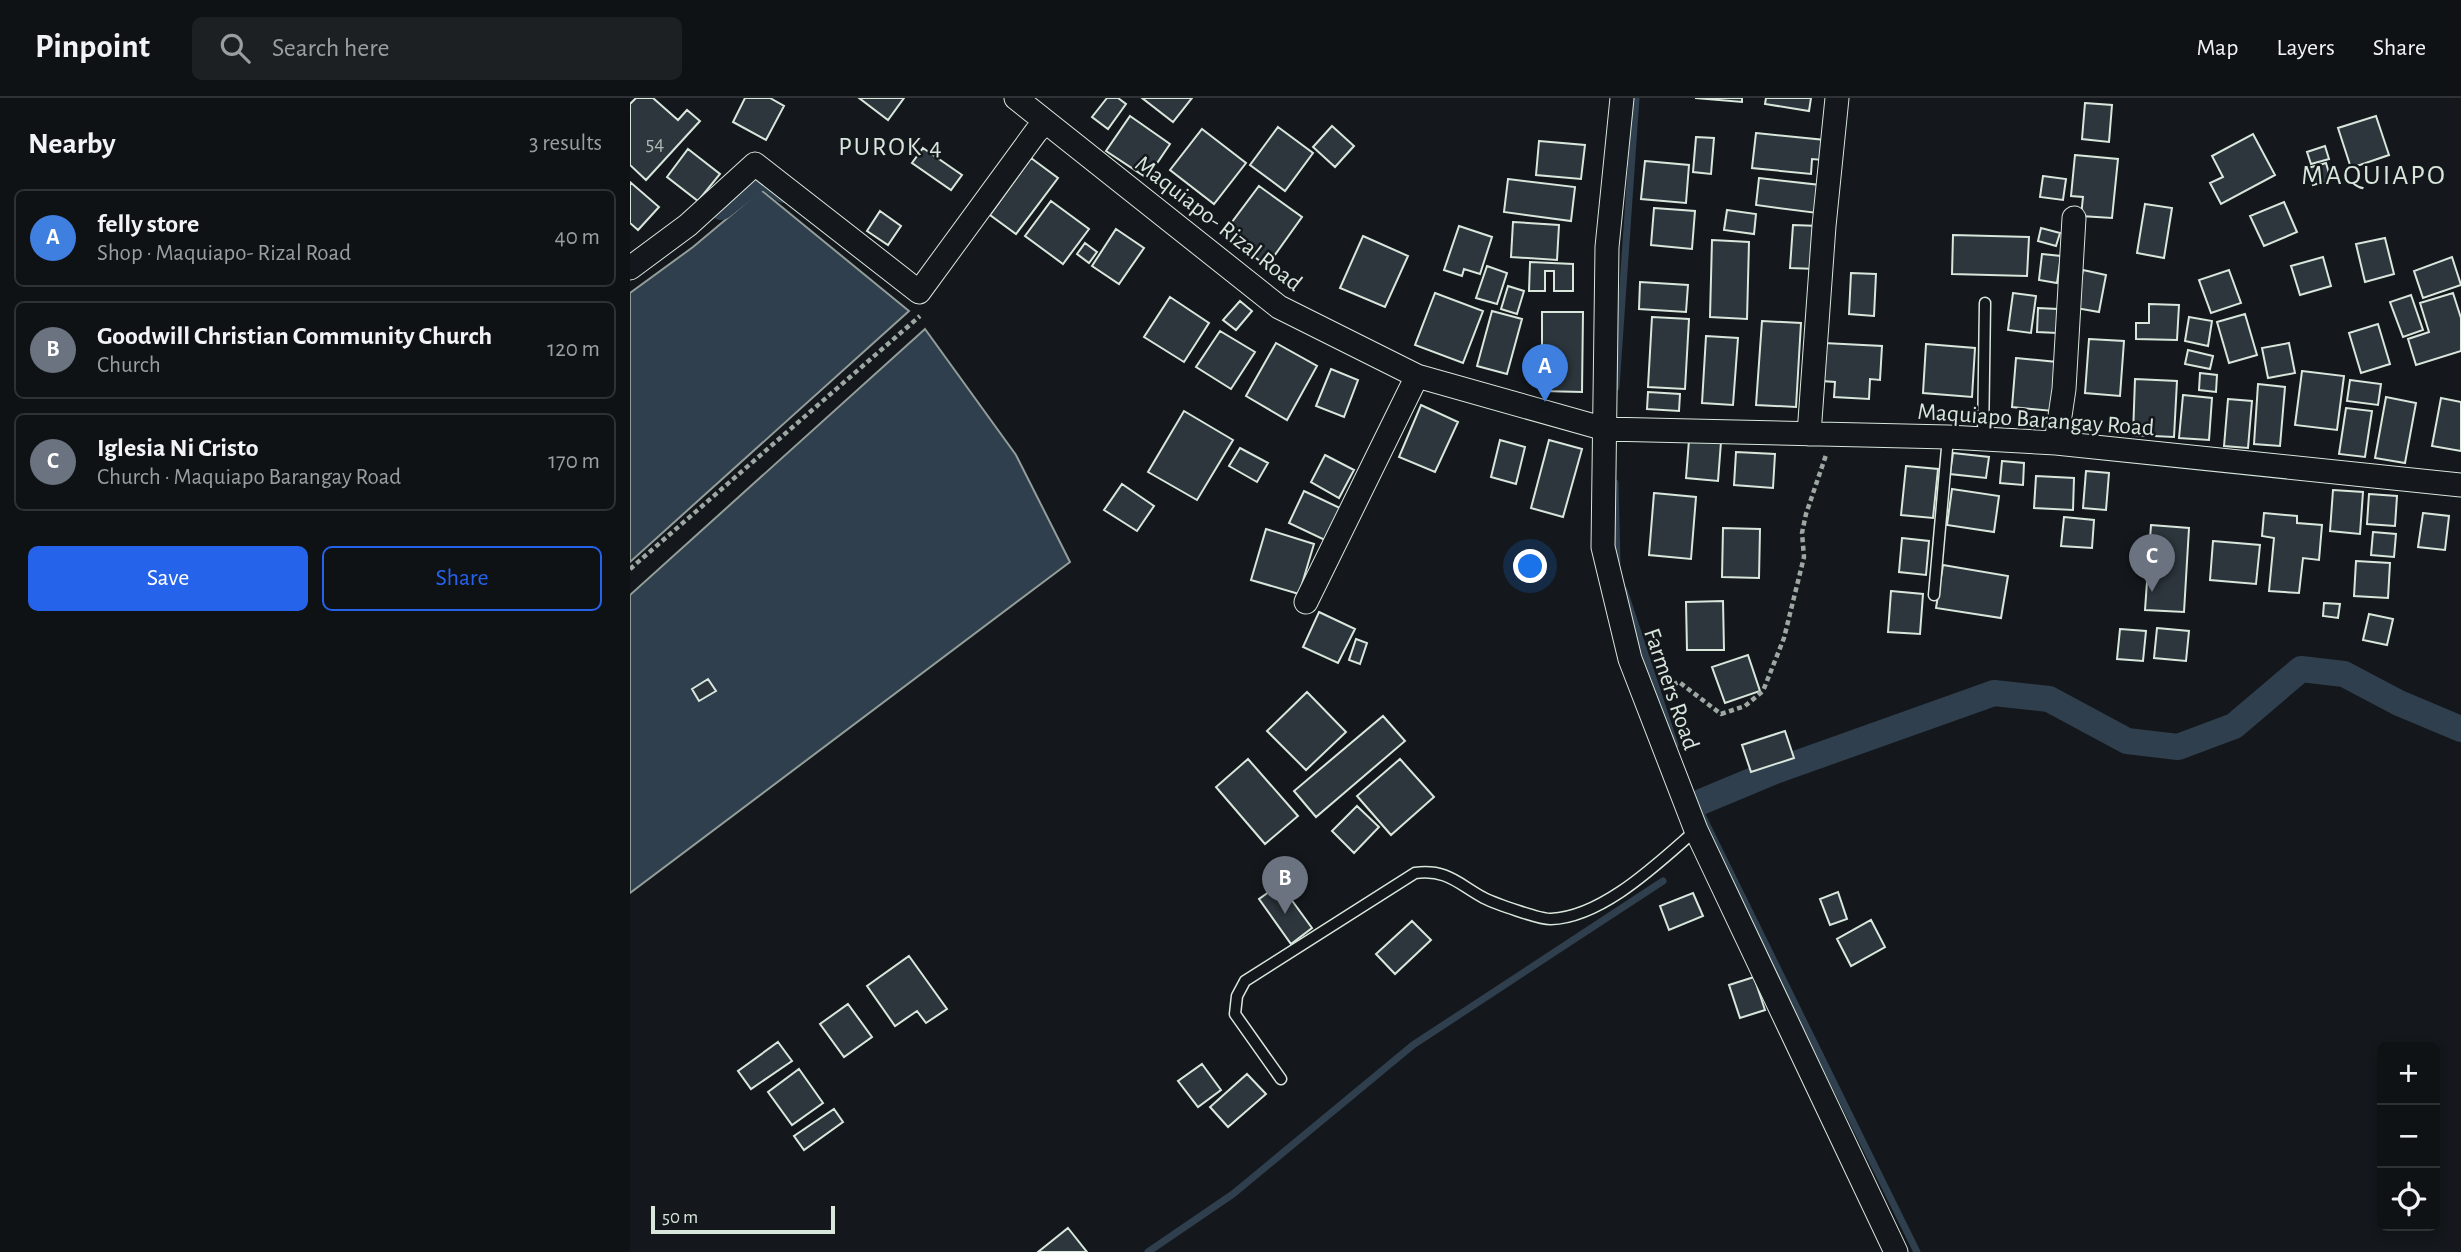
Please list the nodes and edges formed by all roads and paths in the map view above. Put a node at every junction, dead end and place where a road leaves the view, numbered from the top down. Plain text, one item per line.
1 (1016, 98) edge
2 (1622, 98) edge
3 (1837, 98) edge
4 (1046, 122) junction
5 (2074, 218) dead end
6 (630, 268) edge
7 (919, 292) junction
8 (1985, 303) dead end
9 (1416, 376) junction
10 (1611, 428) junction
11 (1820, 434) junction
12 (1948, 437) junction
13 (1983, 440) junction
14 (2056, 443) junction
15 (2461, 485) edge
16 (630, 569) edge
17 (1934, 595) dead end
18 (1306, 602) dead end
19 (1679, 682) dead end
20 (1696, 830) junction
21 (1281, 1079) dead end
22 (1896, 1252) edge

1 - 4 street, Maquiapo- Rizal Road
2 - 10 street, Farmers Road
3 - 11 street
4 - 7 street
4 - 9 street, Maquiapo- Rizal Road
5 - 14 street
6 - 7 street
7 - 16 path
8 - 13 lane
9 - 10 street, Maquiapo- Rizal Road
9 - 18 street
10 - 11 street, Maquiapo Barangay Road
10 - 20 street, Farmers Road
11 - 12 street, Maquiapo Barangay Road
11 - 19 path
12 - 13 street, Maquiapo Barangay Road
12 - 17 lane
13 - 14 street, Maquiapo Barangay Road
14 - 15 street, Maquiapo Barangay Road
20 - 21 lane
20 - 22 street, Farmers Road

